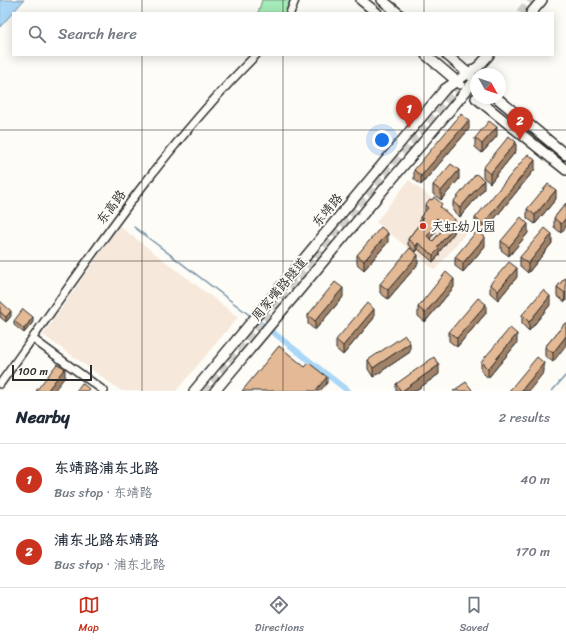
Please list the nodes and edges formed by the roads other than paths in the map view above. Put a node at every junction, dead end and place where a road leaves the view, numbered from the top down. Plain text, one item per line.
1 (296, 0) edge
2 (361, 0) edge
3 (382, 0) edge
4 (535, 0) edge
5 (542, 0) edge
6 (290, 12) edge
7 (375, 12) edge
8 (397, 12) edge
9 (525, 12) edge
10 (532, 12) edge
11 (255, 56) edge
12 (427, 56) edge
13 (448, 56) edge
14 (488, 56) edge
15 (495, 56) edge
16 (478, 68) edge
17 (484, 68) edge
18 (470, 73) edge
19 (470, 78) edge
20 (456, 81) junction
21 (470, 85) edge
22 (467, 90) junction
23 (470, 93) edge
24 (484, 104) edge
25 (504, 104) edge
26 (566, 155) edge
27 (566, 170) edge
28 (366, 204) dead end
29 (33, 339) junction
30 (0, 384) edge
31 (104, 391) edge
32 (194, 391) edge
33 (213, 391) edge

1 - 6 street
2 - 7 main road
3 - 8 main road
4 - 9 main road
5 - 10 main road
11 - 29 street, 东高路
12 - 20 main road
13 - 18 main road
14 - 16 main road, 东靖路
15 - 17 main road, 东靖路
19 - 20 main road, 东靖路
20 - 22 main road
20 - 32 main road, 东靖路
21 - 22 main road, 东靖路
22 - 23 main road
22 - 33 main road, 东靖路
24 - 27 main road
25 - 26 main road
28 - 33 main road, 周家嘴路隧道
29 - 30 street, 东高路
29 - 31 street

